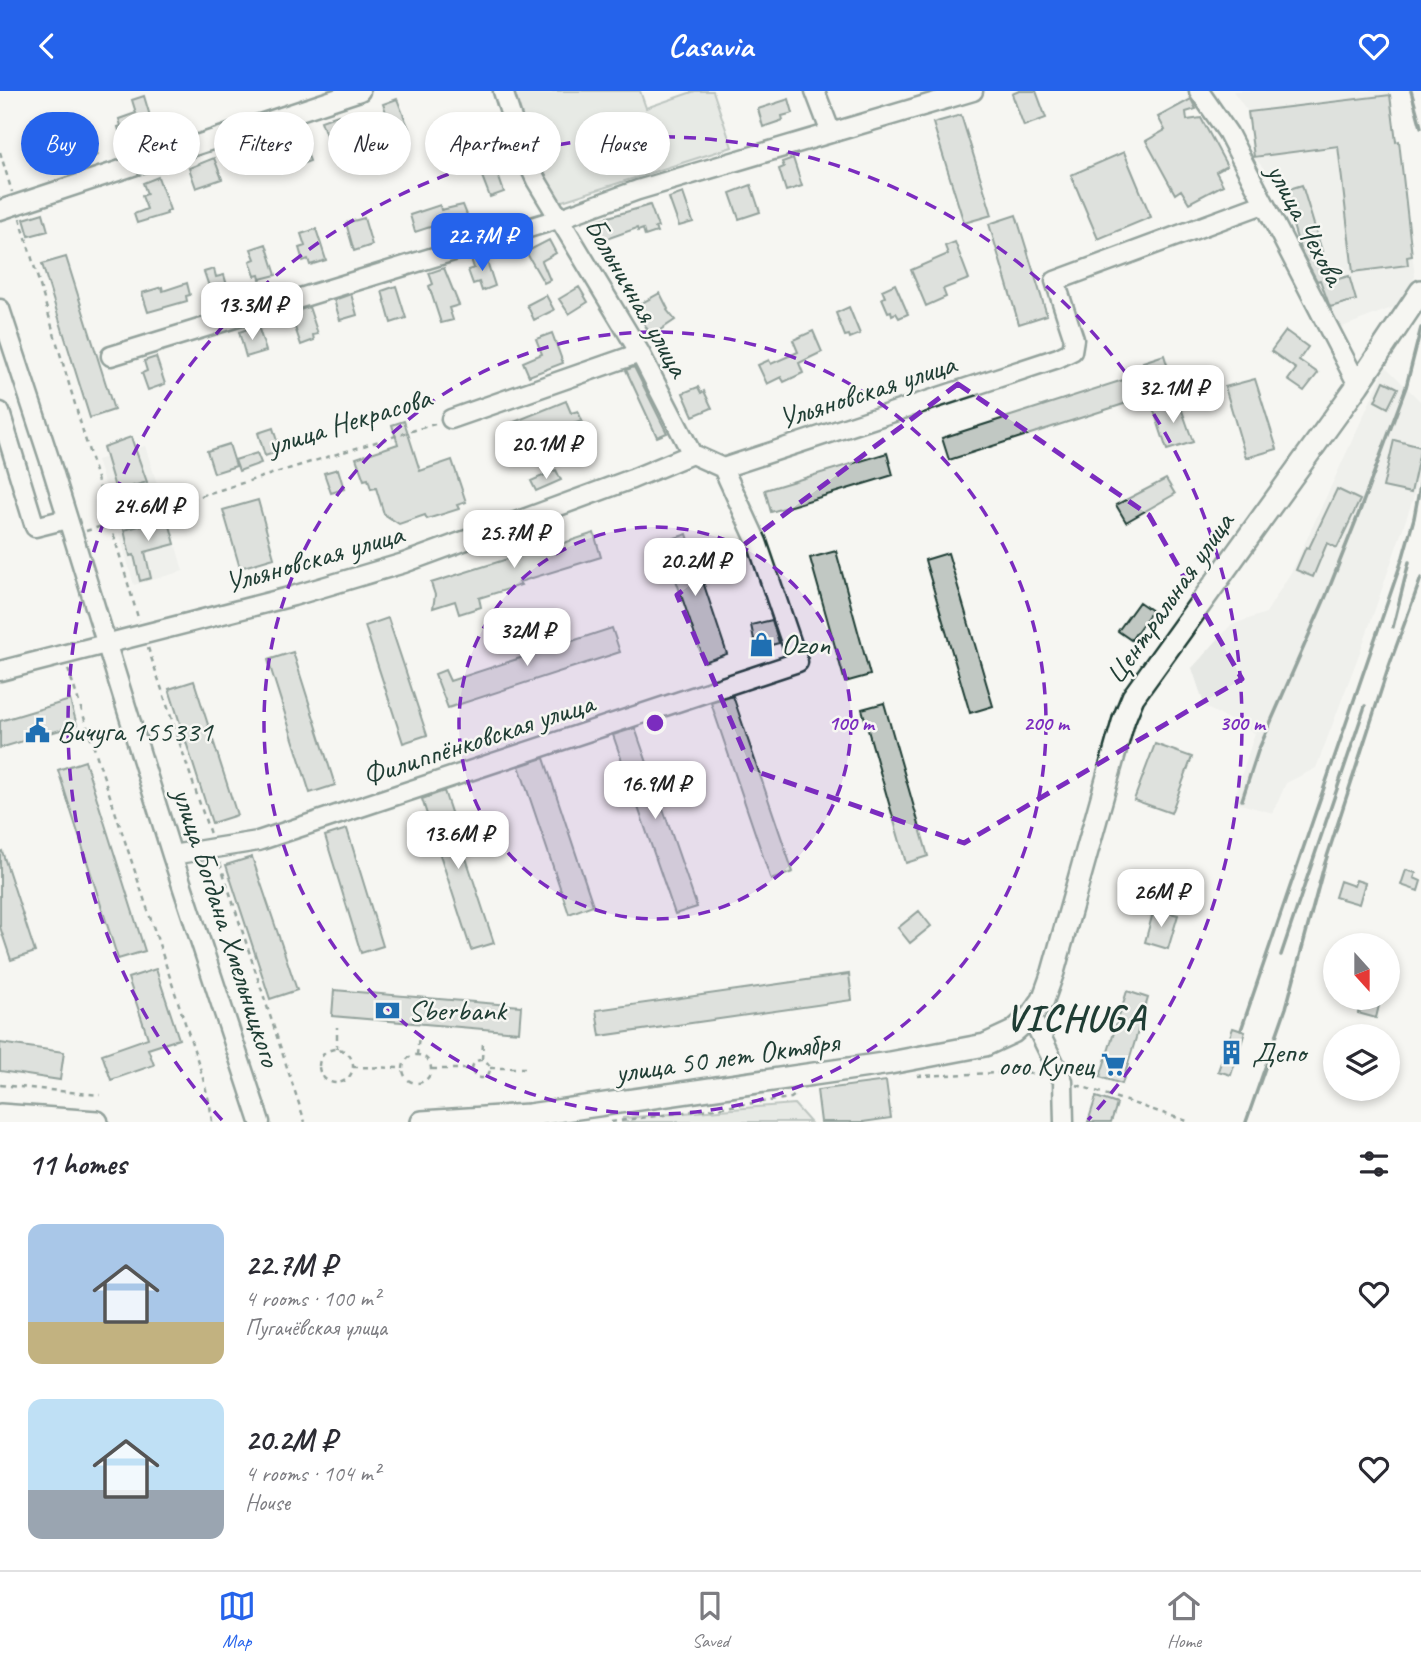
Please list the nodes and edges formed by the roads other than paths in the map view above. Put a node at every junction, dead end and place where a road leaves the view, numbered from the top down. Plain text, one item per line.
1 (360, 91) edge
2 (503, 91) edge
3 (815, 91) edge
4 (973, 91) edge
5 (1199, 91) edge
6 (831, 133) junction
7 (1263, 204) junction
8 (0, 210) edge
9 (558, 219) junction
10 (1421, 291) edge
11 (0, 309) edge
12 (640, 353) junction
13 (110, 356) dead end
14 (1358, 385) junction
15 (0, 412) edge
16 (451, 419) road end
17 (692, 454) junction
18 (723, 468) junction
19 (69, 527) junction
20 (106, 643) junction
21 (0, 671) edge
22 (172, 855) junction
23 (1031, 1017) junction
24 (0, 1115) edge
25 (537, 1119) edge
26 (97, 1122) edge
27 (260, 1122) edge
28 (422, 1122) edge
29 (1064, 1122) edge

1 - 8 street
2 - 9 street, Больничная улица
3 - 6 street
4 - 6 street
5 - 7 street, улица Чехова
6 - 9 street
7 - 14 street, улица Чехова
7 - 18 street, Ульяновская улица
9 - 12 street, Больничная улица
9 - 13 street
10 - 14 main road, Центральная улица
11 - 19 street, улица Богдана Хмельницкого
12 - 16 street, улица Некрасова
12 - 17 street, Больничная улица
14 - 23 main road, Центральная улица
15 - 19 street
17 - 18 street
17 - 20 street, Ульяновская улица
18 - 22 street, Филиппёнковская улица
19 - 20 street, улица Богдана Хмельницкого
20 - 21 street, Ульяновская улица
20 - 22 street, улица Богдана Хмельницкого
22 - 27 street, улица Богдана Хмельницкого
23 - 25 main road, улица 50 лет Октября
23 - 29 street
24 - 26 main road
25 - 28 main road, улица 50 лет Октября

